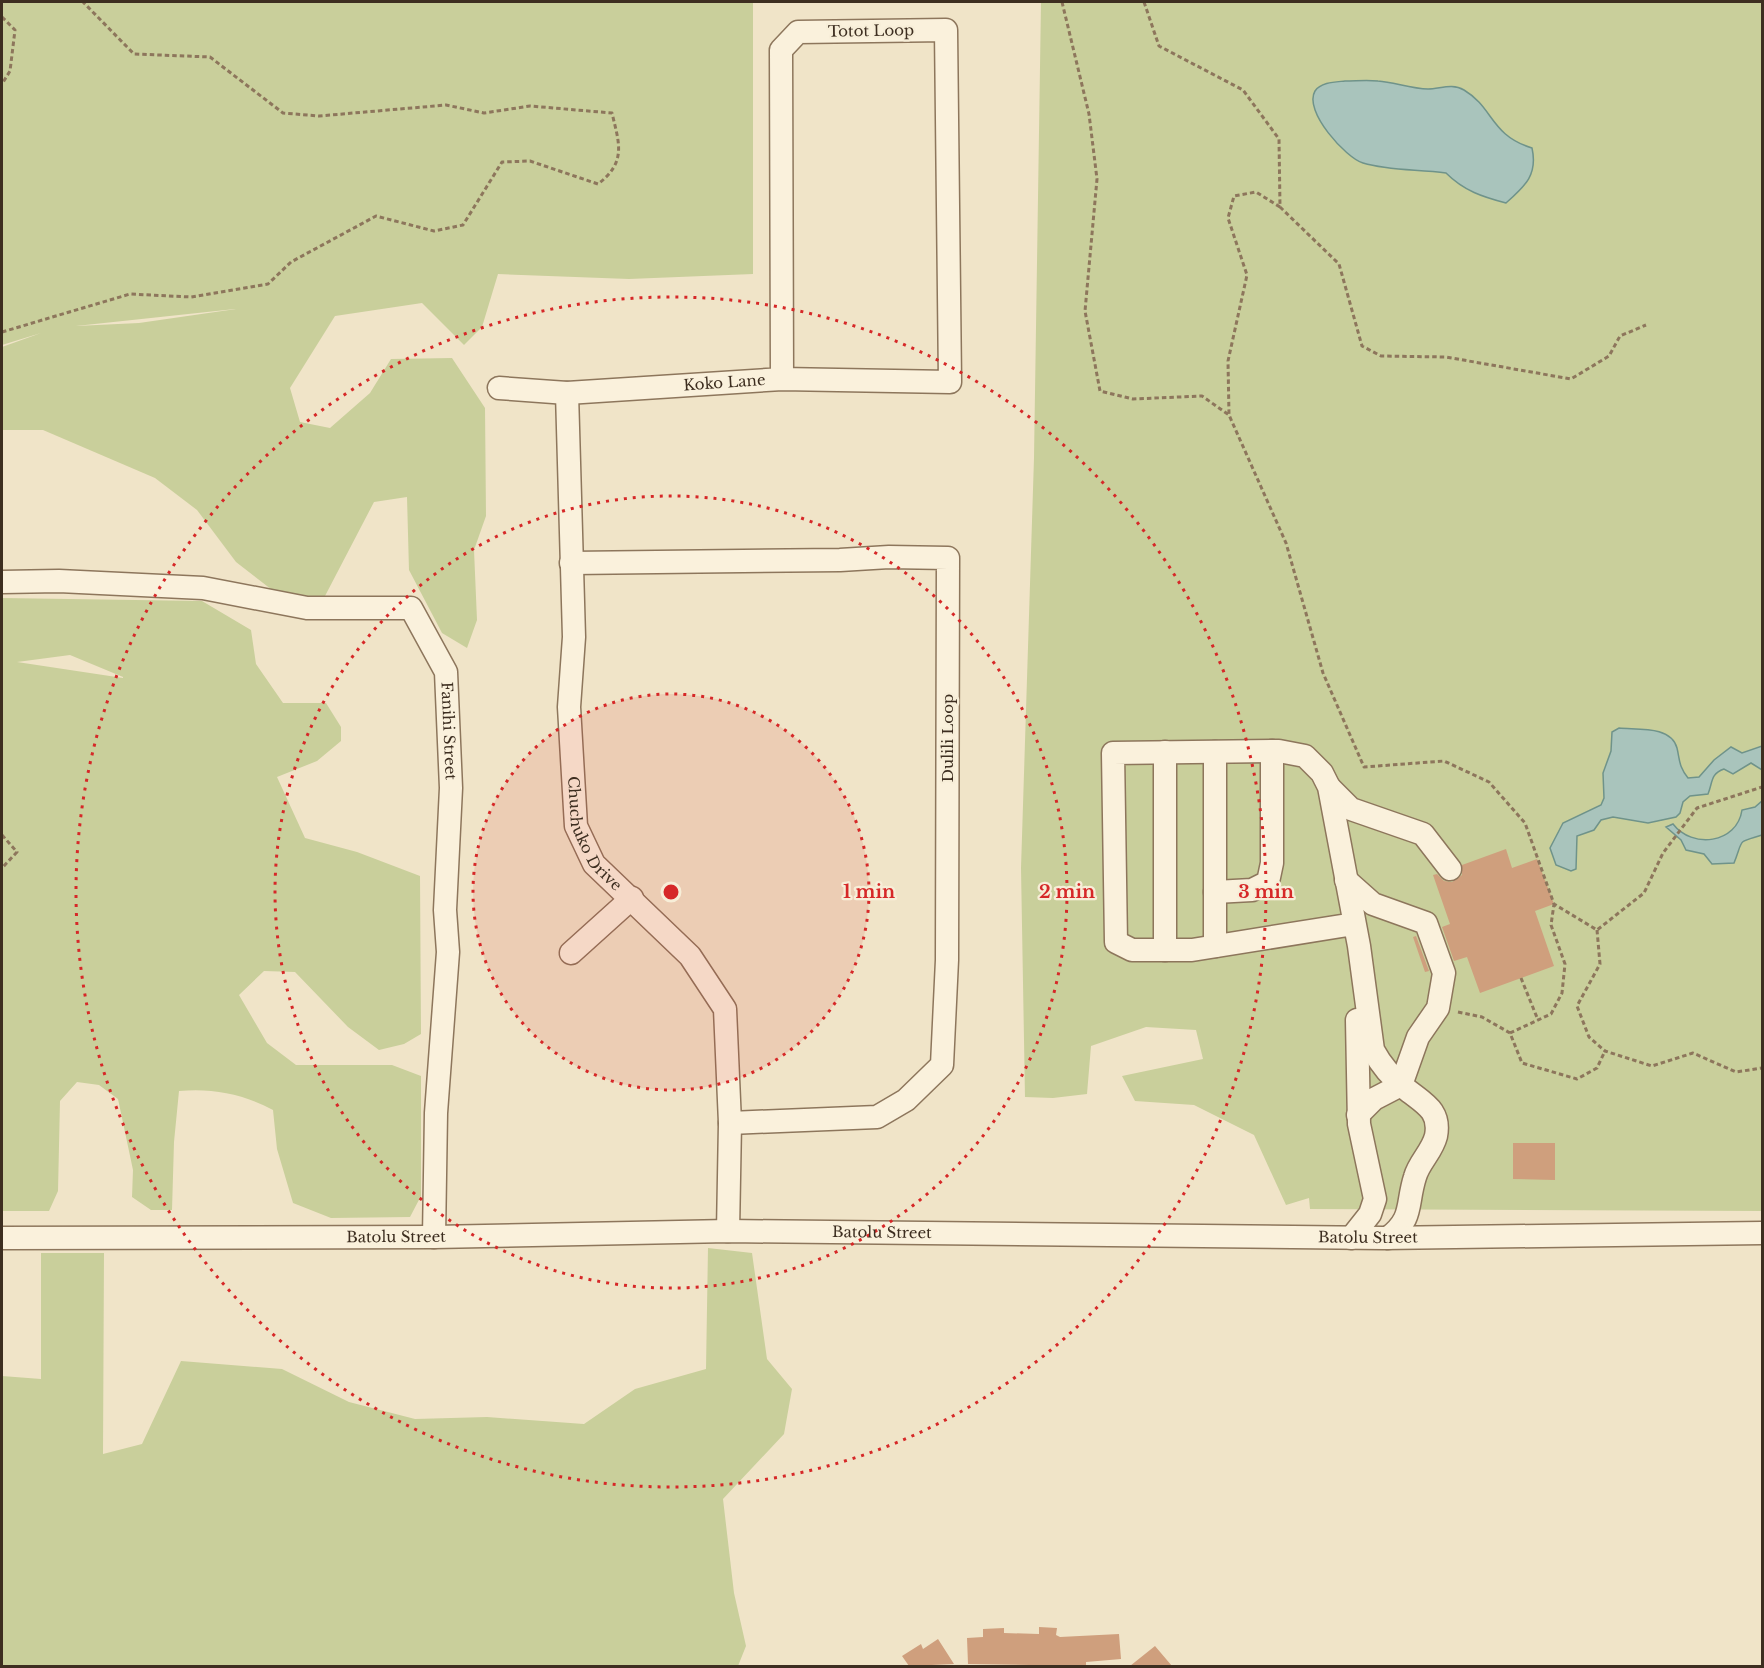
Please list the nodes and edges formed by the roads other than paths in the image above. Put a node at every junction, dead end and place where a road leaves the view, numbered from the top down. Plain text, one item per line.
1 (782, 379) junction
2 (950, 382) joint
3 (499, 388) dead end
4 (567, 393) junction
5 (571, 563) junction
6 (2, 582) edge
7 (1272, 751) junction
8 (1165, 752) junction
9 (1215, 752) junction
10 (1329, 787) junction
11 (1450, 870) dead end
12 (1346, 880) junction
13 (1215, 892) junction
14 (632, 898) junction
15 (1353, 919) junction
16 (1215, 946) junction
17 (1165, 950) junction
18 (571, 953) dead end
19 (1401, 1085) junction
20 (1358, 1115) junction
21 (730, 1123) junction
22 (728, 1231) junction
23 (1762, 1233) edge
24 (434, 1237) junction
25 (2, 1238) edge
26 (1351, 1238) junction
27 (1388, 1238) junction

1 - 2 street, Koko Lane
1 - 2 street, Totot Loop
1 - 4 street, Koko Lane
3 - 4 street, Koko Lane
4 - 5 street, Chuchuko Drive
5 - 14 street, Chuchuko Drive
5 - 21 street, Dulili Loop
6 - 24 street, Fanihi Street
7 - 9 street
7 - 10 street
7 - 13 street
8 - 9 street
8 - 17 street
8 - 17 street
9 - 13 street
10 - 11 street
10 - 12 street
12 - 15 street
12 - 19 street
13 - 16 street
14 - 18 street
14 - 21 street, Chuchuko Drive
15 - 16 street
15 - 19 street
15 - 20 street
16 - 17 street
19 - 20 street
19 - 27 street
20 - 26 street
21 - 22 street, Chuchuko Drive
22 - 24 street, Batolu Street
22 - 26 street, Batolu Street
23 - 27 street, Batolu Street
24 - 25 street, Batolu Street
26 - 27 street, Batolu Street

